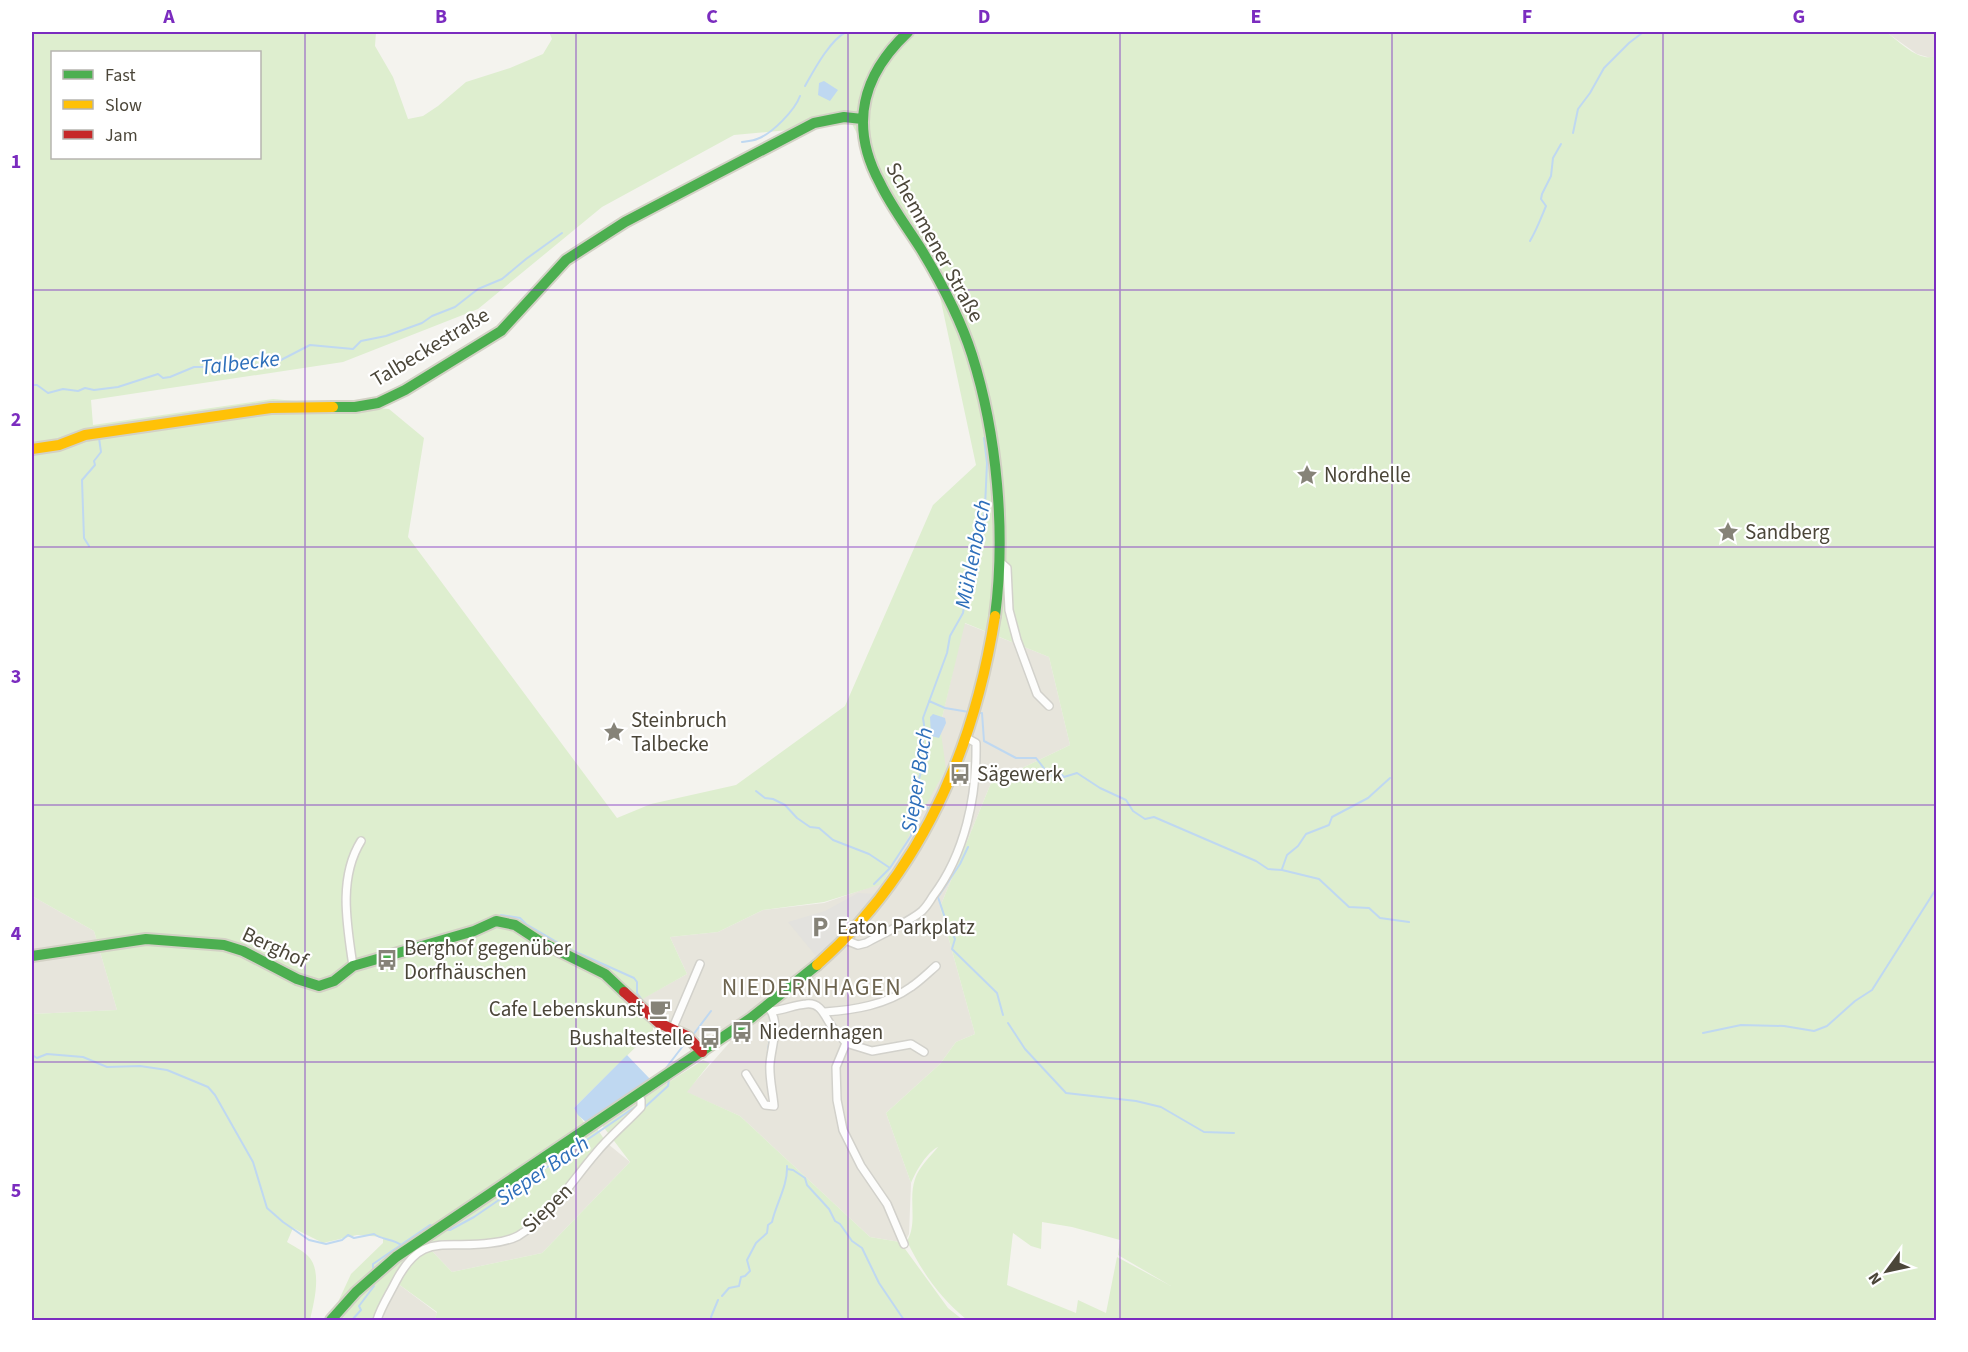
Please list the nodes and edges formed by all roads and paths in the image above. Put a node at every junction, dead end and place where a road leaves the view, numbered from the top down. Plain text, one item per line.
1 (908, 32) edge
2 (862, 119) junction
3 (32, 449) edge
4 (999, 561) junction
5 (1048, 706) dead end
6 (967, 738) junction
7 (361, 841) dead end
8 (843, 939) junction
9 (32, 956) edge
10 (700, 964) dead end
11 (352, 966) junction
12 (936, 966) dead end
13 (770, 1009) junction
14 (825, 1012) junction
15 (672, 1030) junction
16 (846, 1043) junction
17 (702, 1052) junction
18 (924, 1052) dead end
19 (746, 1074) dead end
20 (638, 1094) junction
21 (904, 1244) dead end
22 (331, 1320) edge
23 (377, 1320) edge

1 - 2 street
2 - 3 street, Talbeckestraße
2 - 4 street, Schemmener Straße
4 - 5 street, Schemmener Straße
4 - 6 street, Schemmener Straße
6 - 8 street, Schemmener Straße
6 - 8 street
7 - 11 street
8 - 13 street, Schemmener Straße
9 - 11 street, Berghof
10 - 15 street
11 - 15 street, Berghof
12 - 14 street
13 - 14 street
13 - 17 street, Schemmener Straße
13 - 19 street
14 - 16 street
15 - 17 street
16 - 18 street
16 - 21 street
17 - 20 street, Schemmener Straße
20 - 22 street, Schemmener Straße
20 - 23 street, Siepen

